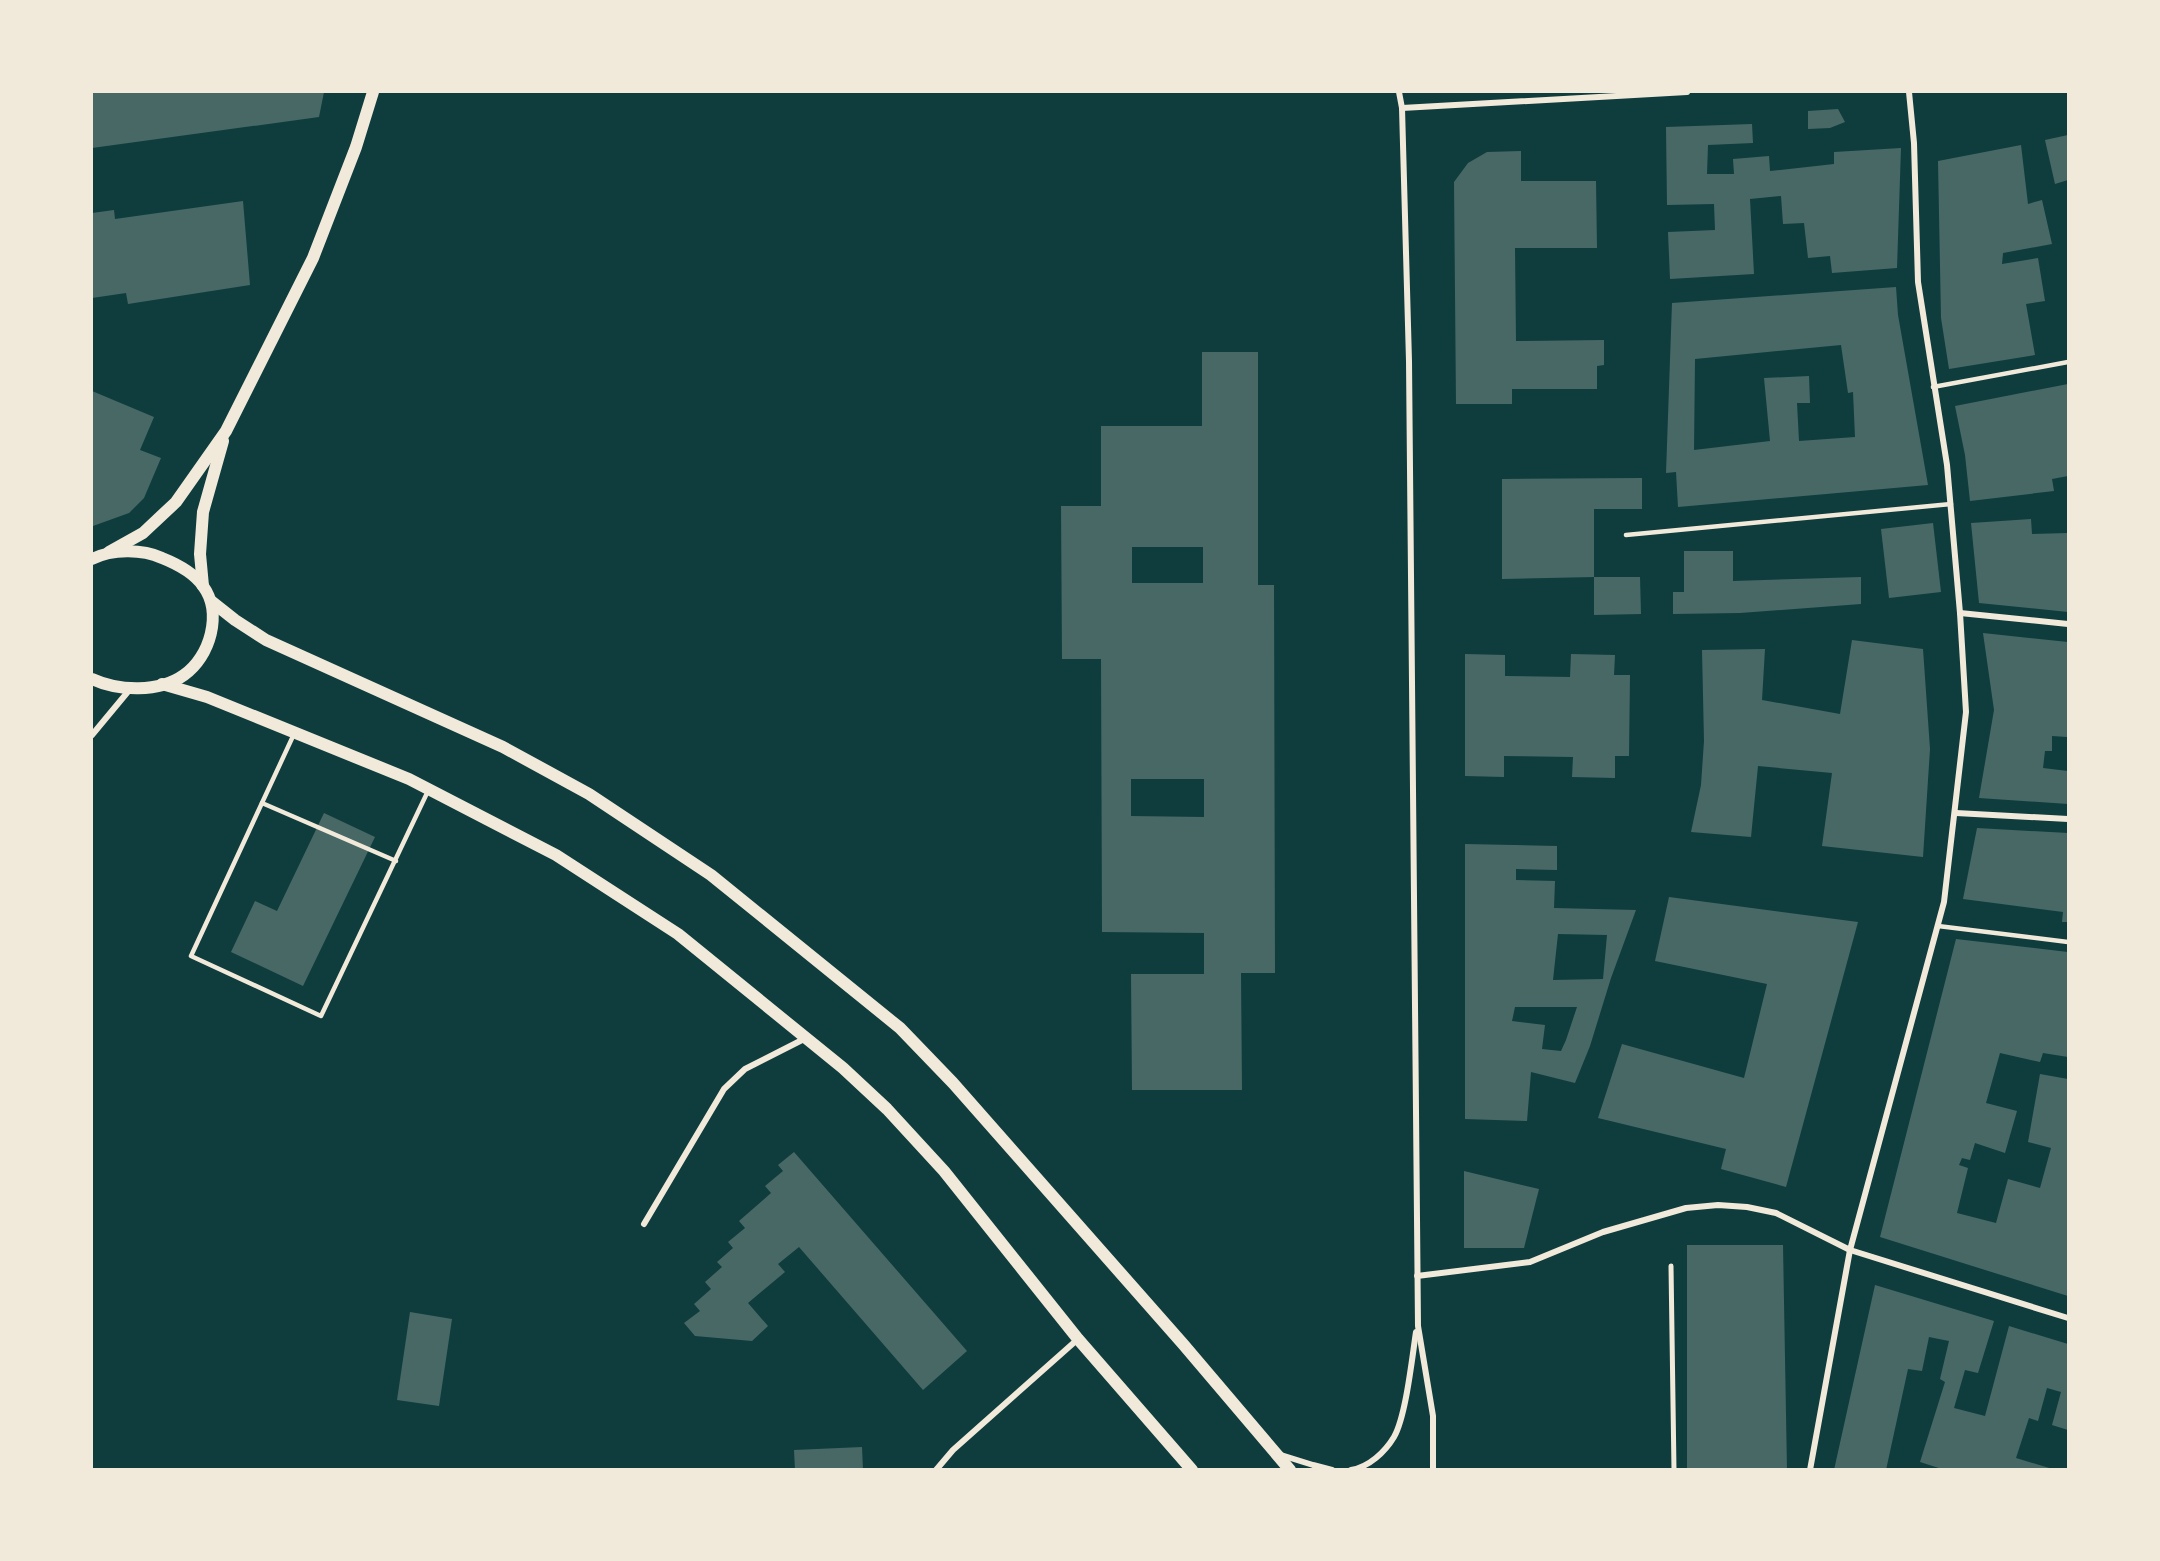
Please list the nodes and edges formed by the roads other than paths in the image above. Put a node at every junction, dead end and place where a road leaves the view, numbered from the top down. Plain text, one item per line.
1 (372, 92) edge
2 (1399, 92) edge
3 (1687, 92) edge
4 (1909, 92) edge
5 (1402, 108) junction
6 (2068, 362) edge
7 (1933, 387) junction
8 (226, 431) junction
9 (1951, 504) junction
10 (1626, 535) dead end
11 (109, 552) junction
12 (92, 558) edge
13 (203, 586) junction
14 (211, 601) junction
15 (1960, 613) junction
16 (2068, 624) edge
17 (92, 679) edge
18 (162, 684) junction
19 (131, 688) junction
20 (295, 732) junction
21 (92, 735) edge
22 (429, 789) junction
23 (262, 803) junction
24 (1956, 813) junction
25 (2068, 819) edge
26 (396, 861) junction
27 (1938, 926) junction
28 (2068, 942) edge
29 (806, 1038) junction
30 (644, 1224) dead end
31 (1850, 1250) junction
32 (1671, 1266) dead end
33 (1417, 1276) junction
34 (2068, 1318) edge
35 (1418, 1326) junction
36 (1078, 1339) junction
37 (1276, 1453) junction
38 (936, 1470) edge
39 (1192, 1470) edge
40 (1290, 1470) edge
41 (1332, 1470) edge
42 (1351, 1470) edge
43 (1433, 1470) edge
44 (1674, 1470) edge
45 (1810, 1470) edge

1 - 8 main road
2 - 5 street
3 - 5 street
4 - 7 street
5 - 33 street
6 - 7 lane
7 - 9 street
8 - 11 main road
8 - 13 main road
9 - 10 lane
9 - 15 street
11 - 12 main road
11 - 13 main road
13 - 14 main road
14 - 18 main road
14 - 37 main road
15 - 16 street
15 - 24 street
17 - 19 main road
18 - 19 main road
18 - 20 main road
19 - 21 street
20 - 22 main road
20 - 23 lane
22 - 26 lane
22 - 29 main road
23 - 26 lane
23 - 26 lane
24 - 25 street
24 - 27 street
27 - 28 lane
27 - 31 street
29 - 30 street
29 - 36 main road
31 - 33 street
31 - 34 street
31 - 45 street
32 - 44 street
33 - 35 street
35 - 42 street
35 - 43 street
36 - 38 street
36 - 39 main road
37 - 40 main road
37 - 41 street

